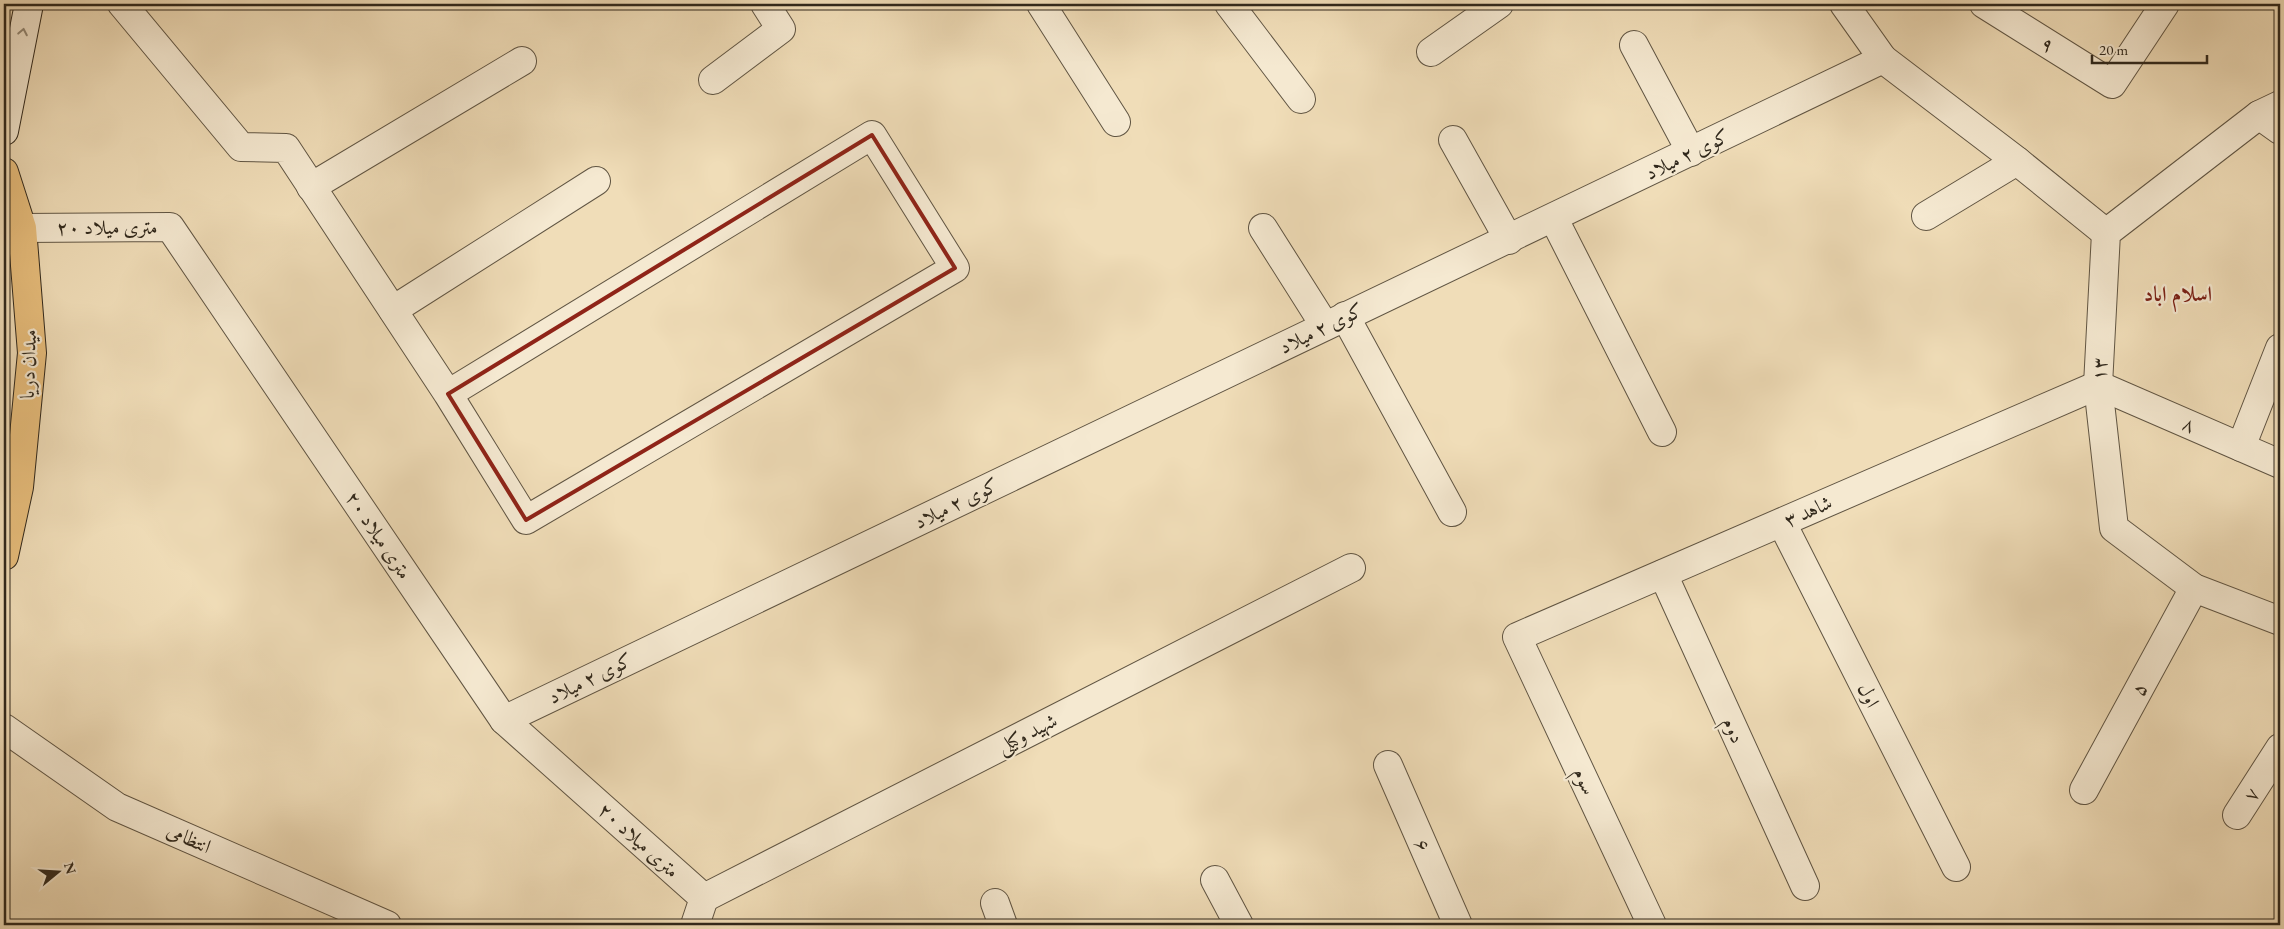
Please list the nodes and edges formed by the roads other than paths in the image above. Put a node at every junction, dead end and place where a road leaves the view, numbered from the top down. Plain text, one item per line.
1 (28, 4) edge
2 (122, 4) edge
3 (765, 4) edge
4 (1040, 4) edge
5 (1229, 4) edge
6 (1499, 4) edge
7 (1844, 4) edge
8 (1984, 4) edge
9 (2165, 4) edge
10 (1634, 45) dead end
11 (1431, 52) dead end
12 (1883, 59) junction
13 (522, 61) dead end
14 (712, 80) dead end
15 (1301, 99) dead end
16 (2273, 117) edge
17 (1116, 122) dead end
18 (4, 131) edge
19 (1453, 140) dead end
20 (1691, 152) junction
21 (2017, 161) junction
22 (4, 172) edge
23 (596, 181) dead end
24 (311, 187) junction
25 (1926, 216) dead end
26 (1554, 218) junction
27 (22, 228) junction
28 (1263, 228) dead end
29 (2106, 233) junction
30 (1509, 240) junction
31 (393, 310) junction
32 (1335, 321) junction
33 (2280, 348) edge
34 (2098, 385) junction
35 (448, 394) junction
36 (1662, 432) dead end
37 (2241, 447) junction
38 (2280, 464) edge
39 (1452, 512) dead end
40 (1782, 523) junction
41 (4, 556) edge
42 (1351, 568) dead end
43 (1662, 574) junction
44 (2194, 588) junction
45 (2280, 621) edge
46 (1517, 638) joint
47 (504, 720) junction
48 (4, 728) edge
49 (2280, 748) edge
50 (1388, 764) dead end
51 (2084, 790) dead end
52 (2237, 815) dead end
53 (1956, 867) dead end
54 (1215, 880) dead end
55 (1805, 886) dead end
56 (704, 898) junction
57 (387, 925) edge
58 (695, 925) edge
59 (1239, 925) edge
60 (1458, 925) edge
61 (1652, 925) edge

18 -> 1 street
2 - 24 street
3 - 14 street
4 - 17 street
5 - 15 street
6 - 11 street
7 - 12 street
8 - 9 street, ۹
10 - 20 street
12 - 20 street, کوی ۲ میلاد
12 - 21 street
13 - 24 street
16 - 29 street
19 - 30 street
20 - 26 street, کوی ۲ میلاد
21 - 25 street
21 - 29 street
22 - 27 main road, میدان دریا
23 - 31 street
24 - 31 street
26 - 30 street, کوی ۲ میلاد
26 - 36 street
27 - 41 main road, میدان دریا
27 - 47 street, ۲۰ متری میلاد
28 - 32 street
29 - 34 street, ۱۳
30 - 32 street, کوی ۲ میلاد
31 - 35 street
32 - 39 street
32 - 47 street, کوی ۲ میلاد
33 - 37 street
34 - 37 street, ۸
34 - 40 street, شاهد ۳
34 - 44 street, ۱۳
35 - 35 street
37 - 38 street, ۸
40 - 43 street, شاهد ۳
40 - 53 street, اول
42 - 56 street, شهید وکیلی
43 - 46 street, شاهد ۳
43 - 55 street, دوم
44 - 45 street, ۱۳
44 - 51 street, ۵
46 - 61 street, سوم
47 - 56 street, ۲۰ متری میلاد
48 - 57 street, انتظامی
49 - 52 street, ۷
50 - 60 street, ۶
54 - 59 street
56 - 58 street

